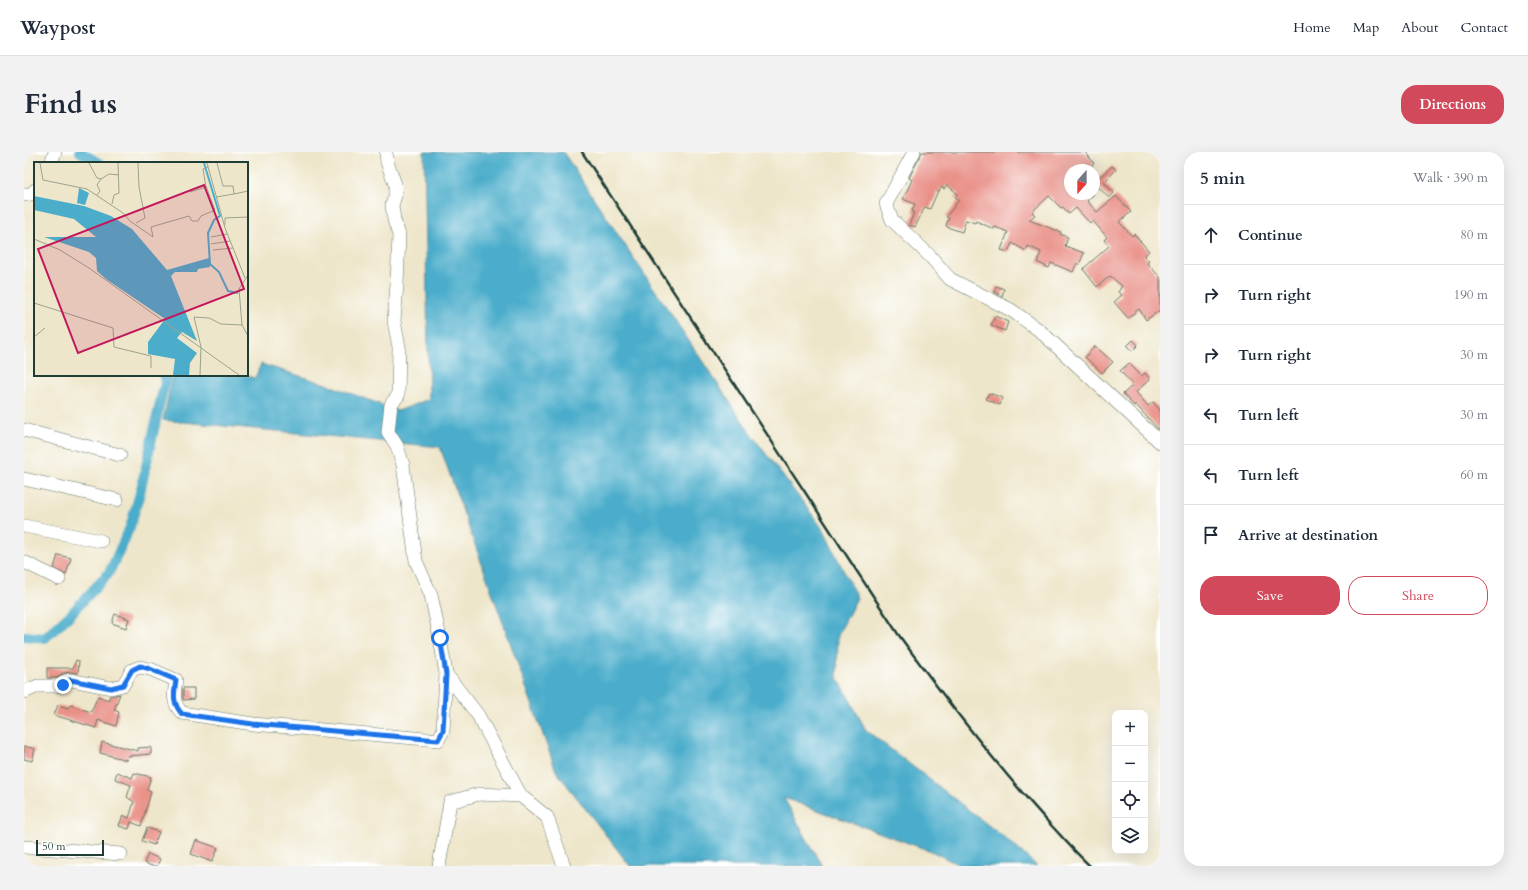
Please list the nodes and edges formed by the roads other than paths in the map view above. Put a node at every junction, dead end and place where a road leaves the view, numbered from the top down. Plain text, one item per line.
1 (55, 152) edge
2 (386, 152) edge
3 (914, 152) edge
4 (51, 162) edge
5 (34, 191) edge
6 (24, 195) edge
7 (24, 430) edge
8 (1160, 442) edge
9 (120, 455) dead end
10 (24, 479) edge
11 (117, 500) dead end
12 (24, 526) edge
13 (102, 542) dead end
14 (24, 562) edge
15 (59, 579) dead end
16 (446, 674) junction
17 (24, 692) edge
18 (521, 796) junction
19 (24, 847) edge
20 (121, 854) dead end
21 (439, 866) edge
22 (564, 866) edge

1 - 4 street
2 - 16 street
3 - 8 street
5 - 6 street
7 - 9 street
10 - 11 street
12 - 13 street
14 - 15 street
16 - 17 street
16 - 18 street
18 - 21 street
18 - 22 street
19 - 20 street

